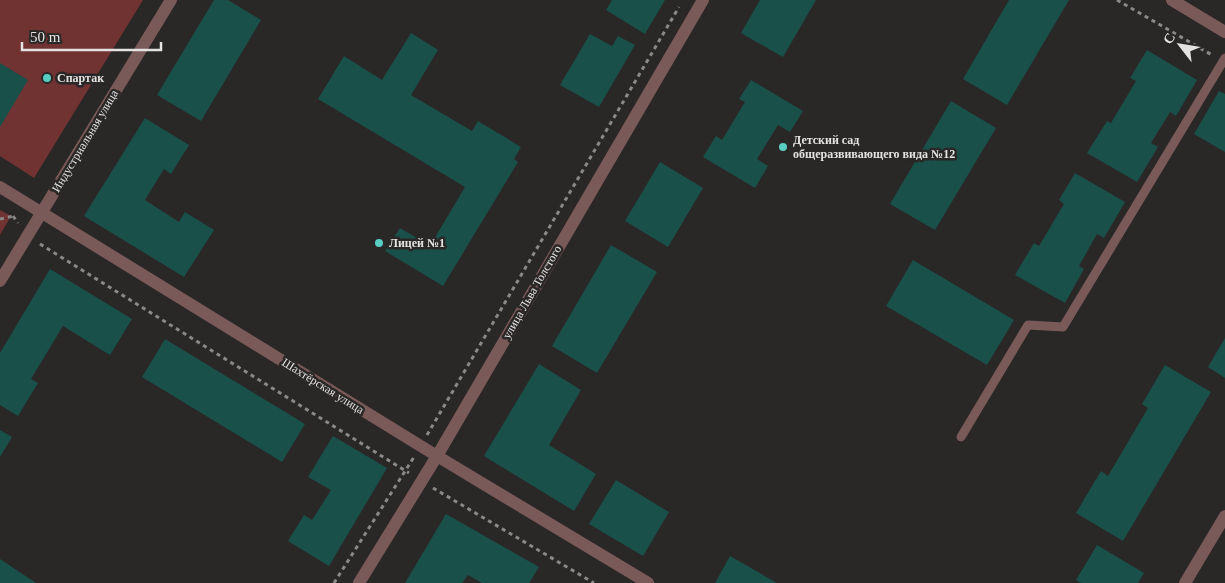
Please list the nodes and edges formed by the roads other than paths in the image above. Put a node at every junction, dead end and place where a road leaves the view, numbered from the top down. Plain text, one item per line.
1 (170, 0) edge
2 (703, 0) edge
3 (1172, 0) edge
4 (1225, 32) edge
5 (1224, 60) edge
6 (0, 187) edge
7 (42, 212) junction
8 (0, 281) edge
9 (961, 437) dead end
10 (437, 456) junction
11 (1225, 516) edge
12 (359, 583) edge
13 (648, 583) edge
14 (1185, 583) edge

1 - 7 street, Индустриальная улица
2 - 10 street, улица Льва Толстого
3 - 4 street
5 - 9 lane
6 - 7 street, Шахтёрская улица
7 - 8 street, Индустриальная улица
7 - 10 street, Шахтёрская улица
10 - 12 street, улица Льва Толстого
10 - 13 street, Шахтёрская улица
11 - 14 street

